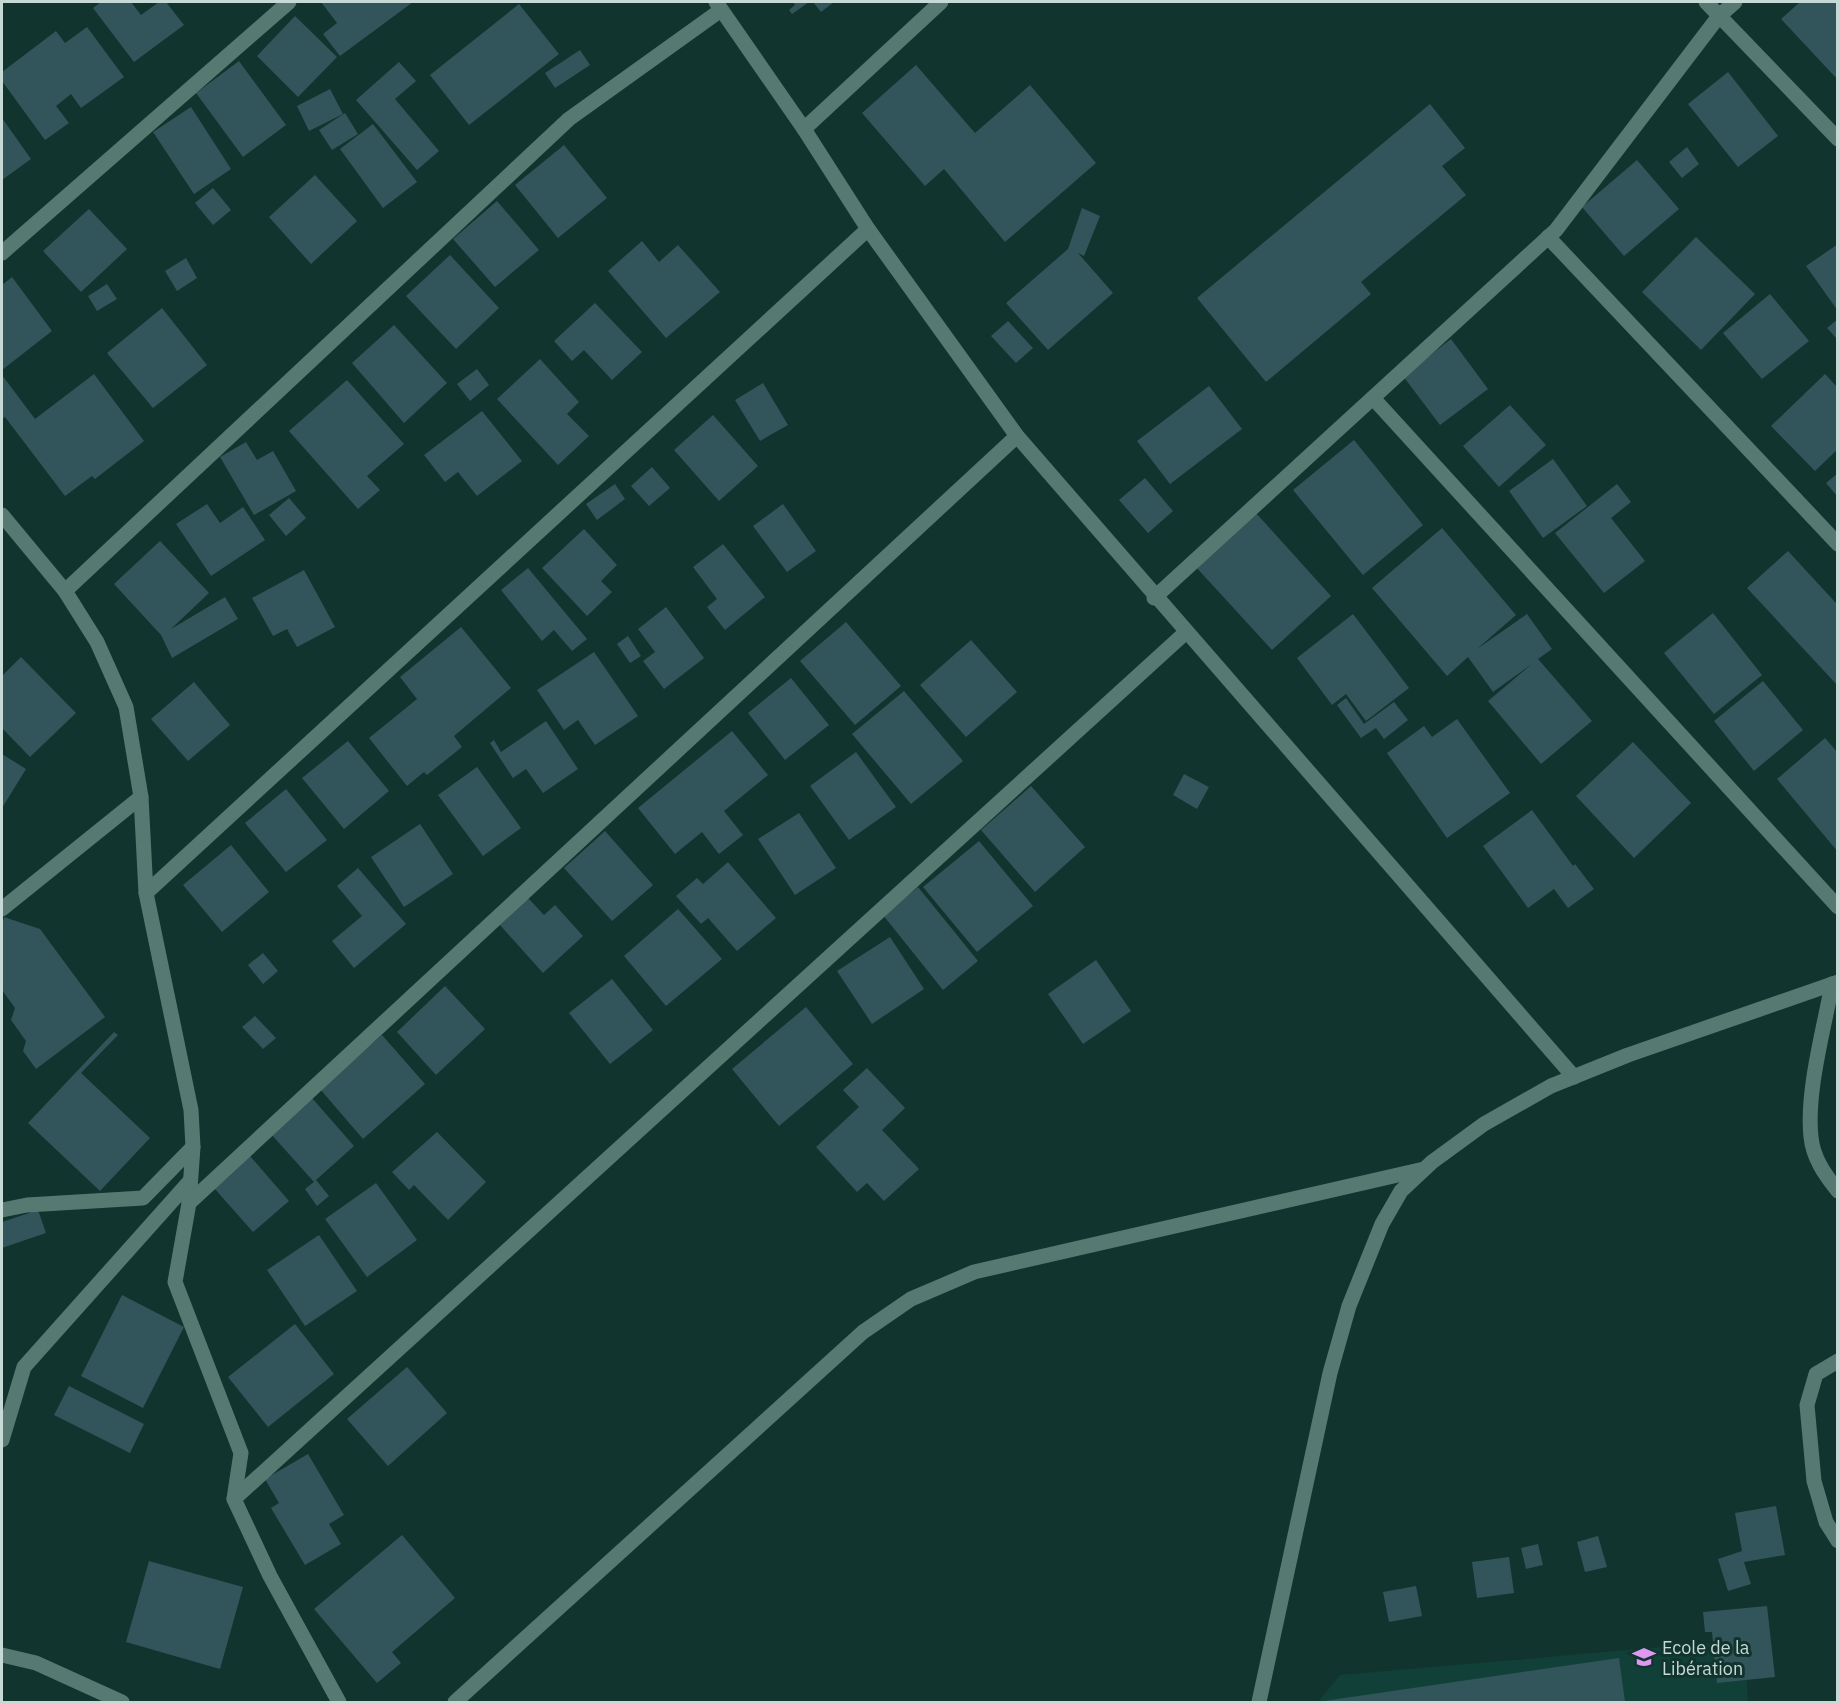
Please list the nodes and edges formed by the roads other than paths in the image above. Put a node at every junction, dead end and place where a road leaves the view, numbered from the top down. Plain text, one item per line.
1 (289, 2) edge
2 (941, 2) edge
3 (1706, 2) edge
4 (1735, 2) edge
5 (719, 6) edge
6 (1719, 16) junction
7 (804, 129) junction
8 (1838, 139) edge
9 (868, 229) junction
10 (1548, 237) junction
11 (2, 253) edge
12 (1373, 398) junction
13 (1017, 436) junction
14 (2, 515) edge
15 (1838, 544) edge
16 (65, 591) junction
17 (1154, 598) junction
18 (1185, 633) junction
19 (141, 796) junction
20 (146, 893) junction
21 (1838, 907) edge
22 (2, 909) edge
23 (1834, 983) edge
24 (1574, 1077) junction
25 (193, 1147) junction
26 (1424, 1169) junction
27 (190, 1180) junction
28 (1838, 1191) edge
29 (189, 1203) junction
30 (2, 1210) edge
31 (1838, 1361) edge
32 (2, 1440) edge
33 (234, 1499) junction
34 (1838, 1541) edge
35 (2, 1655) edge
36 (122, 1702) edge
37 (339, 1702) edge
38 (455, 1702) edge
39 (1259, 1702) edge

1 - 11 street
2 - 7 street
3 - 6 street
4 - 6 street
5 - 7 street
5 - 16 street
6 - 8 street
6 - 10 street
7 - 9 street
9 - 13 street
9 - 20 street
10 - 12 street
10 - 15 street
12 - 17 street
12 - 21 street
13 - 17 street
13 - 29 street
14 - 16 street
16 - 19 street
17 - 18 street
18 - 24 street
18 - 33 street
19 - 20 street
19 - 22 street
20 - 25 street
23 - 24 street
23 - 28 street
24 - 26 street
25 - 27 street
25 - 30 street
26 - 38 street
26 - 39 street
27 - 29 street
27 - 32 street
29 - 33 street
31 - 34 street
33 - 37 street
35 - 36 street

